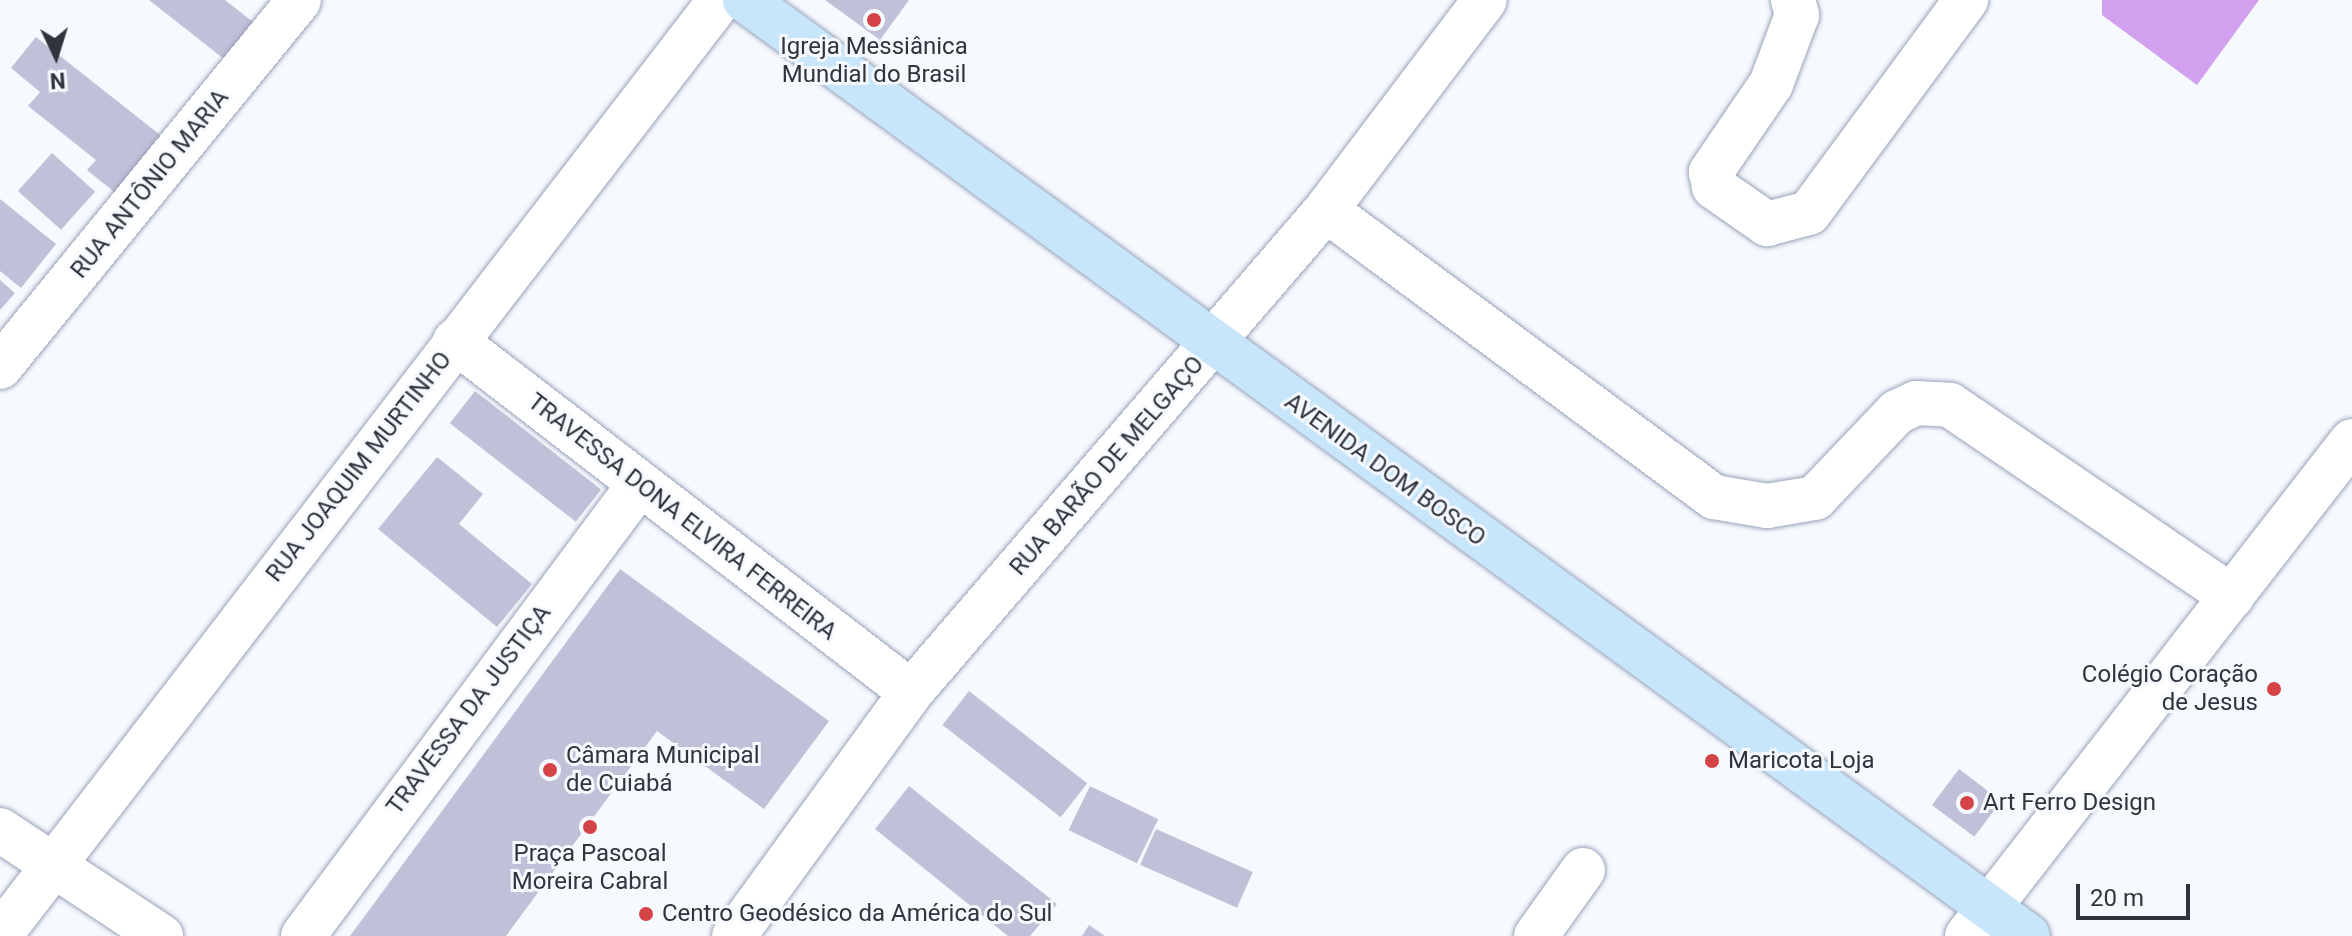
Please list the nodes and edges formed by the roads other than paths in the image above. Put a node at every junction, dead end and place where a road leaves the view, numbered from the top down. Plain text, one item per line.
1 (299, 0) edge
2 (720, 0) edge
3 (745, 0) edge
4 (1485, 0) edge
5 (1793, 0) edge
6 (1966, 0) edge
7 (1326, 210) junction
8 (455, 341) junction
9 (1213, 345) junction
10 (0, 367) edge
11 (2352, 441) edge
12 (638, 486) junction
13 (2232, 597) junction
14 (911, 692) junction
15 (0, 830) edge
16 (56, 865) junction
17 (1583, 870) dead end
18 (1978, 922) edge
19 (0, 935) edge
20 (161, 936) edge
21 (303, 936) edge
22 (734, 936) edge
23 (1536, 936) edge
24 (2028, 936) edge

1 - 10 street, RUA ANTÔNIO MARIA
2 - 8 street, RUA JOAQUIM MURTINHO
3 - 9 main road, AVENIDA DOM BOSCO
4 - 7 street, RUA BARÃO DE MELGAÇO
5 - 6 street
7 - 9 street, RUA BARÃO DE MELGAÇO
7 - 13 street
8 - 12 street, TRAVESSA DONA ELVIRA FERREIRA
8 - 16 street, RUA JOAQUIM MURTINHO
9 - 14 street, RUA BARÃO DE MELGAÇO
9 - 18 main road, AVENIDA DOM BOSCO
11 - 13 street
12 - 14 street, TRAVESSA DONA ELVIRA FERREIRA
12 - 21 street, TRAVESSA DA JUSTIÇA
13 - 18 street
14 - 22 street, RUA BARÃO DE MELGAÇO
15 - 16 street
16 - 19 street, RUA JOAQUIM MURTINHO
16 - 20 street
17 - 23 street
18 - 24 main road, AVENIDA DOM BOSCO

